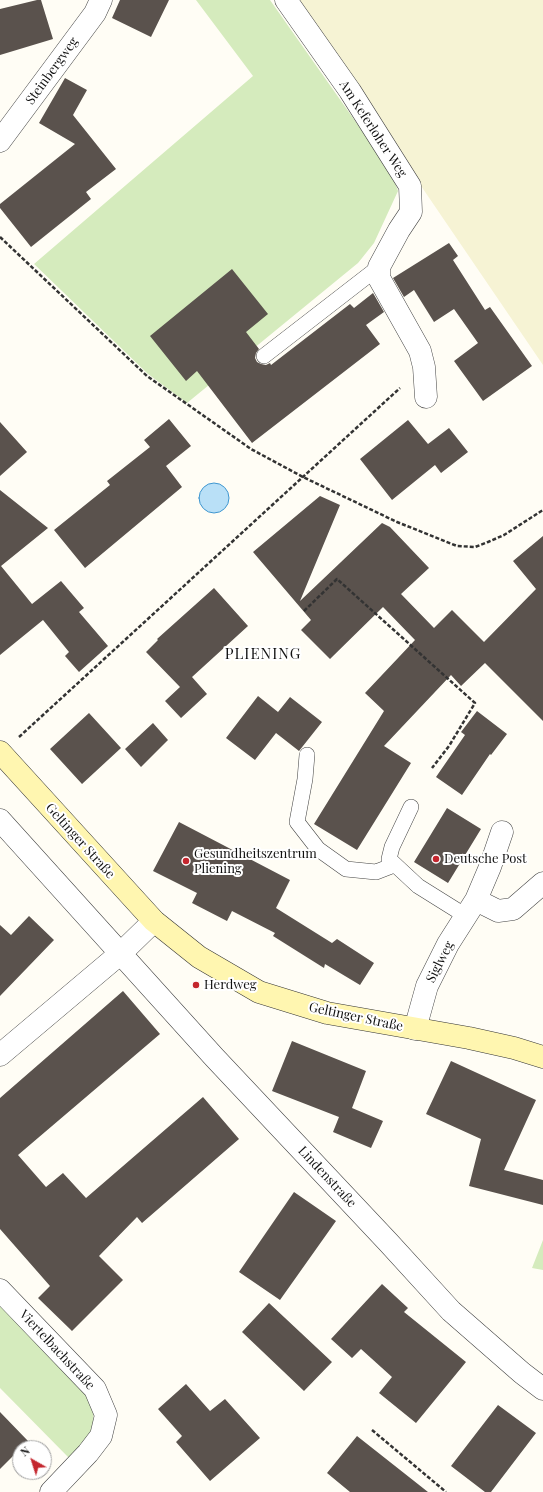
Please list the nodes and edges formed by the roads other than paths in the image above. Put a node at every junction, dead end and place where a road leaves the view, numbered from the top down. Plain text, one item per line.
1 (101, 0) edge
2 (286, 0) edge
3 (0, 142) edge
4 (379, 267) junction
5 (264, 356) dead end
6 (426, 397) dead end
7 (0, 752) edge
8 (307, 754) dead end
9 (411, 807) dead end
10 (0, 820) edge
11 (502, 832) dead end
12 (394, 865) junction
13 (543, 883) edge
14 (471, 908) junction
15 (154, 921) junction
16 (121, 953) junction
17 (415, 1029) junction
18 (0, 1055) edge
19 (543, 1057) edge
20 (0, 1290) edge
21 (543, 1389) edge
22 (51, 1492) edge

1 - 3 street, Steinbergweg
2 - 4 street, Am Keferloher Weg
4 - 5 lane
4 - 6 street
7 - 15 main road, Geltinger Straße
8 - 12 lane
9 - 12 lane
10 - 16 street
11 - 14 street, Siglweg
12 - 14 lane
13 - 14 street
14 - 17 street, Siglweg
15 - 16 street
15 - 17 main road, Geltinger Straße
16 - 18 street
16 - 21 street, Lindenstraße
17 - 19 main road, Geltinger Straße
20 - 22 street, Viertelbachstraße

